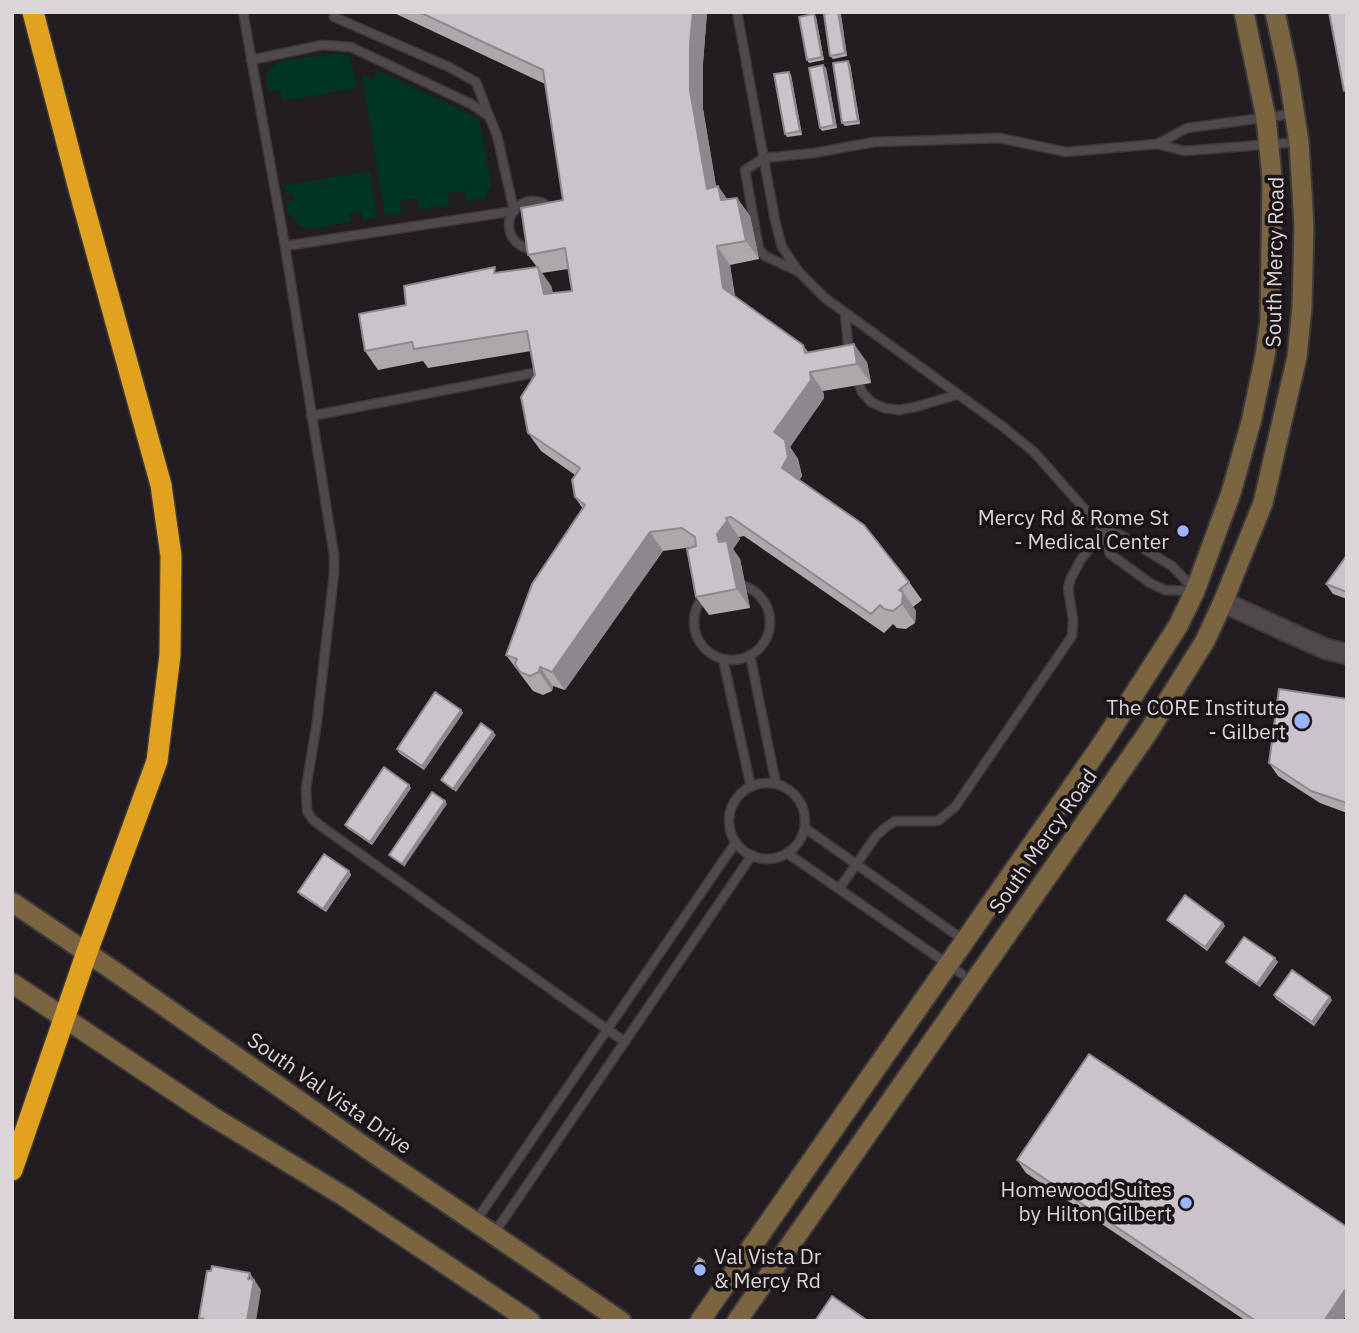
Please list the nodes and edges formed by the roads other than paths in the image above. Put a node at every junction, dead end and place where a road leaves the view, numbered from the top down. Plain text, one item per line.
1 (33, 12) edge
2 (243, 12) edge
3 (737, 12) edge
4 (1244, 12) edge
5 (1275, 12) edge
6 (334, 17) dead end
7 (251, 60) junction
8 (1294, 114) junction
9 (489, 116) junction
10 (1266, 118) junction
11 (1299, 142) junction
12 (1157, 144) junction
13 (1268, 145) junction
14 (764, 158) junction
15 (514, 211) junction
16 (285, 246) junction
17 (799, 272) junction
18 (845, 313) junction
19 (544, 371) edge
20 (956, 395) junction
21 (310, 416) junction
22 (1103, 530) junction
23 (1195, 591) junction
24 (1223, 602) junction
25 (1347, 654) edge
26 (750, 655) junction
27 (723, 659) junction
28 (776, 784) junction
29 (751, 787) junction
30 (804, 828) junction
31 (736, 842) junction
32 (787, 853) junction
33 (752, 855) junction
34 (857, 865) junction
35 (839, 889) junction
36 (12, 902) edge
37 (965, 941) junction
38 (87, 951) junction
39 (955, 969) junction
40 (12, 983) edge
41 (65, 1018) junction
42 (608, 1030) junction
43 (625, 1042) junction
44 (12, 1170) edge
45 (475, 1222) junction
46 (493, 1235) junction
47 (530, 1321) edge
48 (621, 1321) edge
49 (701, 1321) edge
50 (737, 1321) edge

1 - 38 highway
2 - 7 lane
3 - 14 lane
4 - 10 main road
5 - 8 main road, South Mercy Road
6 - 9 lane
7 - 9 lane
7 - 16 lane
8 - 10 lane
8 - 11 main road, South Mercy Road
9 - 15 lane
10 - 12 lane
10 - 13 main road, South Mercy Road
11 - 13 lane
11 - 24 main road, South Mercy Road
12 - 13 lane
12 - 14 lane
13 - 23 main road, South Mercy Road
14 - 17 lane
14 - 17 lane
15 - 15 lane
15 - 16 lane
16 - 21 lane
17 - 18 lane
18 - 20 lane
18 - 20 lane
19 - 21 lane
20 - 22 lane
21 - 42 lane
22 - 23 lane
22 - 23 lane
22 - 34 lane
23 - 24 main road
23 - 37 main road, South Mercy Road
24 - 25 street
24 - 50 main road, South Mercy Road
26 - 27 lane
26 - 27 lane
26 - 28 lane
27 - 29 lane
28 - 29 lane
28 - 30 lane
29 - 31 lane
30 - 32 lane
30 - 34 lane
31 - 33 lane
31 - 42 lane
32 - 33 lane
32 - 35 lane
33 - 43 lane
34 - 35 lane
34 - 37 lane
35 - 39 lane
36 - 38 main road, South Val Vista Drive
37 - 39 main road, South Mercy Road
38 - 41 highway
38 - 45 main road, South Val Vista Drive
39 - 49 main road, South Mercy Road
40 - 41 main road
41 - 44 highway
41 - 47 main road
42 - 43 lane
42 - 45 lane
43 - 46 lane
45 - 46 main road, South Val Vista Drive
46 - 48 main road, South Val Vista Drive

